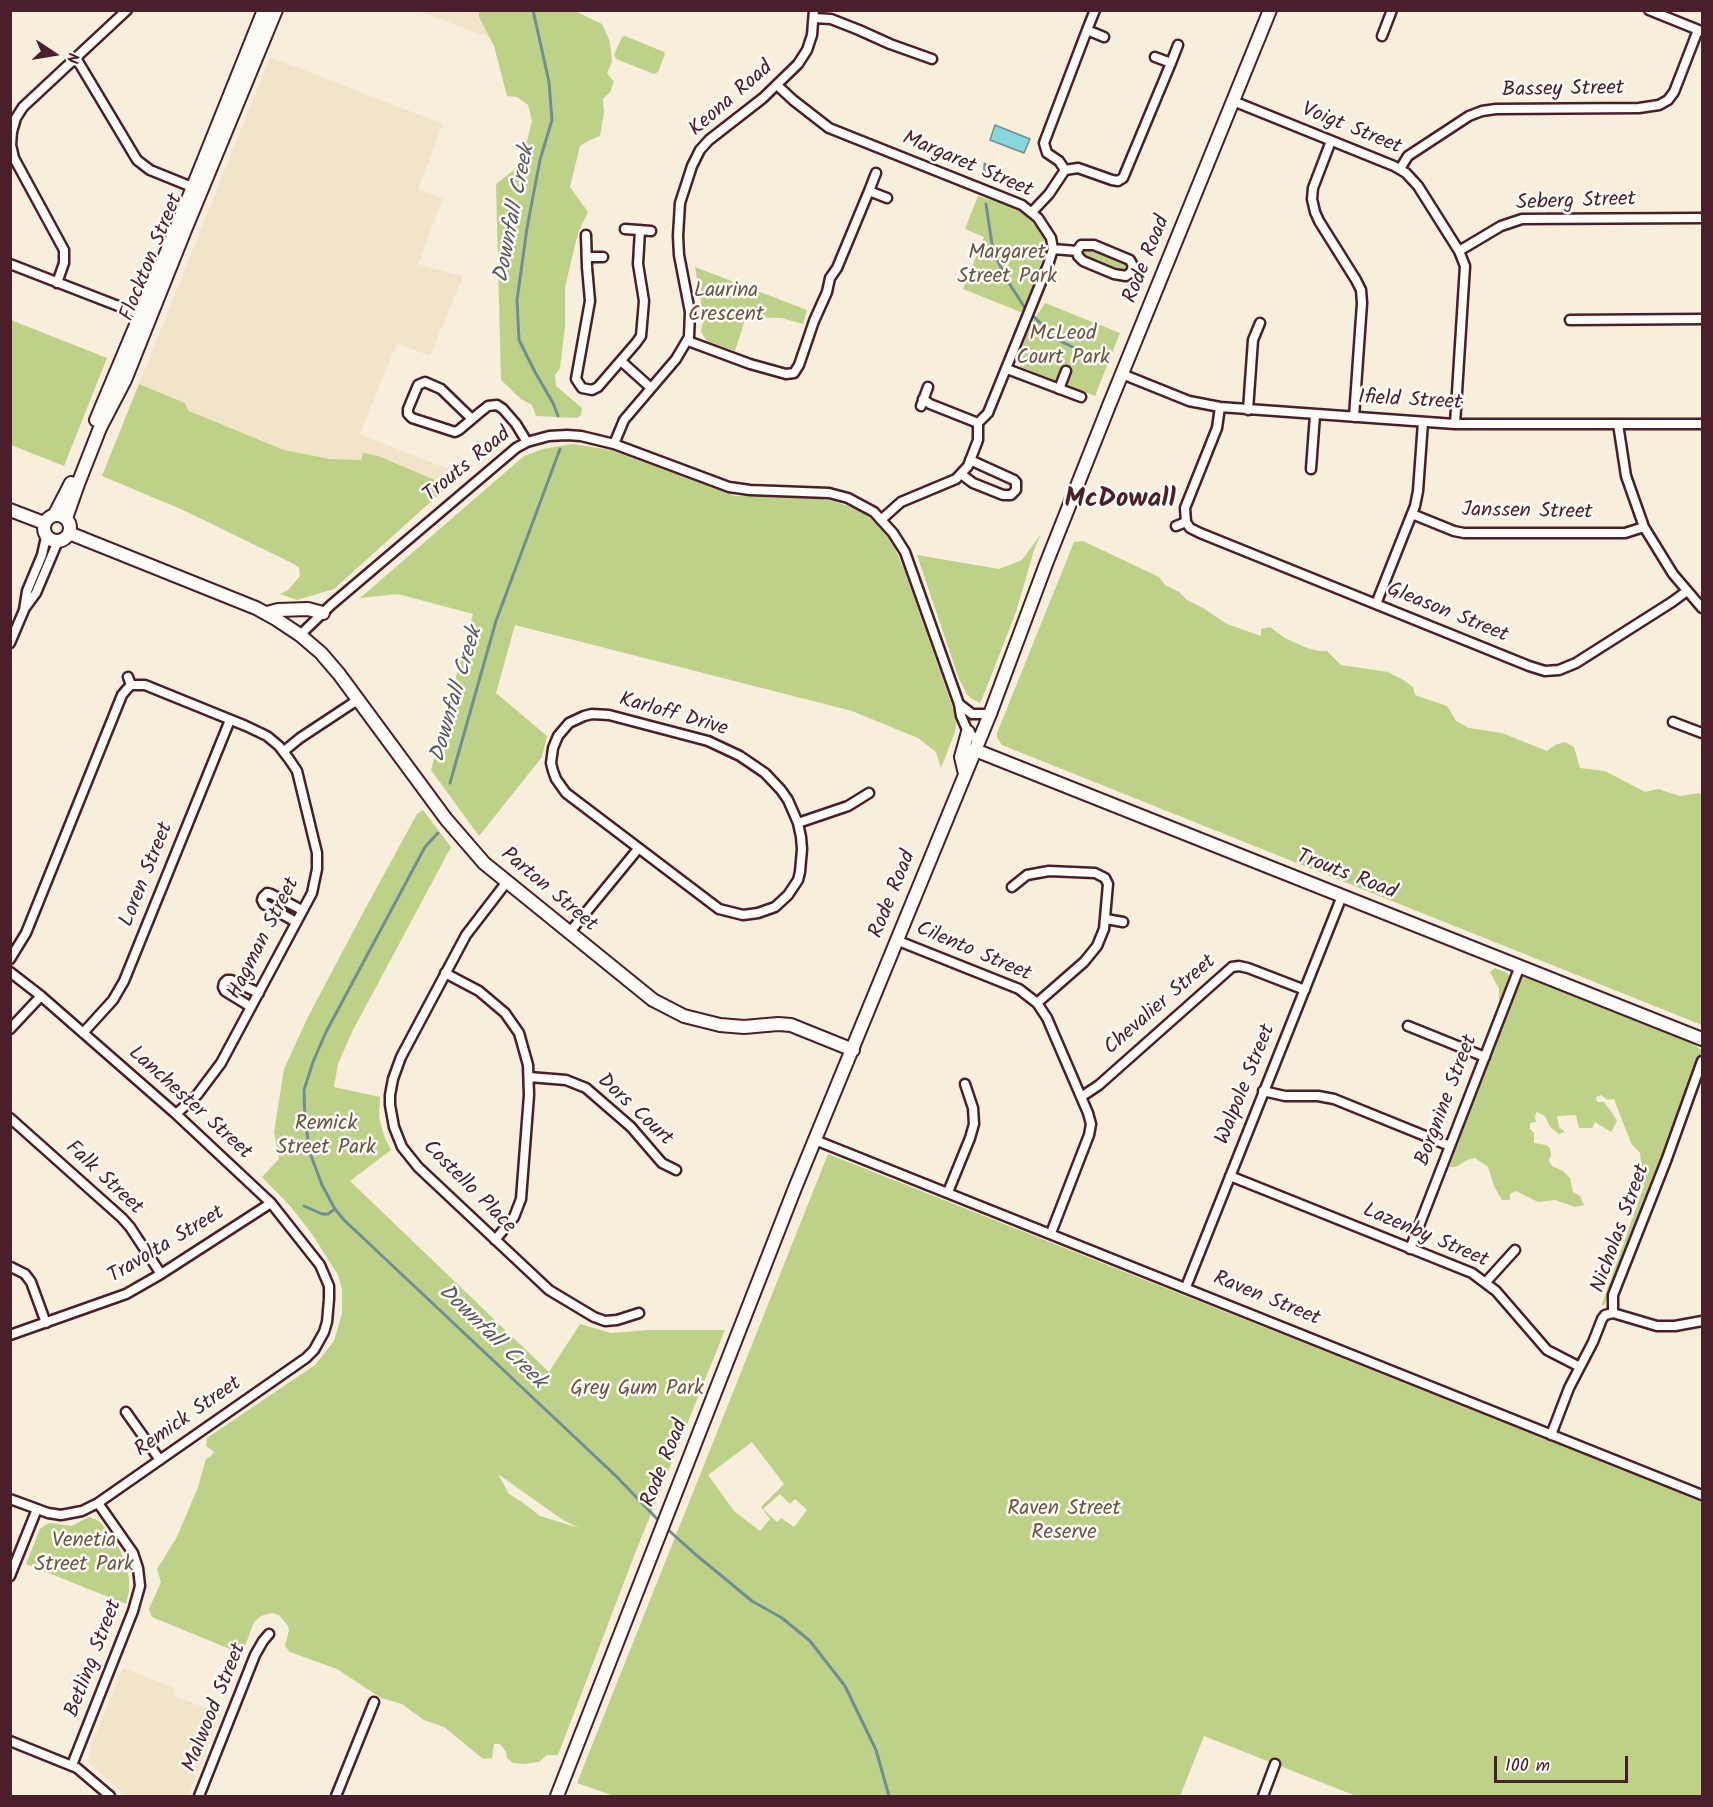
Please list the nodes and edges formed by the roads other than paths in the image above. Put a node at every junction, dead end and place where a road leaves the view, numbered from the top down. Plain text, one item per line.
1 (127, 10) edge
2 (264, 10) edge
3 (276, 10) edge
4 (1095, 10) edge
5 (1270, 10) edge
6 (1392, 10) edge
7 (1649, 10) edge
8 (814, 14) edge
9 (1088, 30) junction
10 (1700, 31) edge
11 (1382, 36) dead end
12 (1104, 37) dead end
13 (1178, 45) dead end
14 (1155, 57) dead end
15 (76, 58) junction
16 (932, 59) dead end
17 (1171, 63) junction
18 (778, 86) junction
19 (1233, 101) junction
20 (1331, 141) junction
21 (1400, 169) junction
22 (1065, 170) junction
23 (876, 173) dead end
24 (192, 187) junction
25 (869, 190) junction
26 (887, 198) dead end
27 (1032, 212) junction
28 (1702, 218) edge
29 (625, 229) dead end
30 (639, 230) junction
31 (651, 231) dead end
32 (586, 235) dead end
33 (1053, 249) junction
34 (1077, 251) junction
35 (1459, 251) junction
36 (586, 257) junction
37 (603, 257) dead end
38 (10, 264) edge
39 (57, 283) junction
40 (145, 316) junction
41 (1702, 319) edge
42 (1570, 320) dead end
43 (1260, 323) dead end
44 (688, 341) junction
45 (621, 361) junction
46 (1007, 369) junction
47 (1066, 371) dead end
48 (1122, 375) junction
49 (928, 387) dead end
50 (651, 388) junction
51 (1059, 389) junction
52 (1081, 397) dead end
53 (1220, 407) junction
54 (1248, 410) junction
55 (1315, 415) junction
56 (1354, 417) junction
57 (472, 419) junction
58 (1423, 422) junction
59 (978, 423) junction
60 (1455, 424) junction
61 (1618, 424) junction
62 (1702, 424) edge
63 (527, 442) junction
64 (614, 444) junction
65 (970, 460) junction
66 (1311, 469) dead end
67 (961, 474) junction
68 (10, 510) edge
69 (1412, 514) junction
70 (61, 516) junction
71 (882, 519) junction
72 (1186, 522) junction
73 (44, 523) junction
74 (1176, 526) dead end
75 (1644, 527) junction
76 (69, 533) junction
77 (52, 539) junction
78 (1687, 591) junction
79 (1376, 604) junction
80 (1702, 608) edge
81 (323, 613) junction
82 (267, 614) junction
83 (300, 635) junction
84 (10, 643) edge
85 (359, 699) junction
86 (959, 704) junction
87 (990, 714) junction
88 (230, 720) junction
89 (1673, 722) dead end
90 (969, 732) junction
91 (1702, 733) edge
92 (977, 745) junction
93 (284, 751) junction
94 (965, 774) junction
95 (869, 793) dead end
96 (798, 823) junction
97 (638, 849) junction
98 (506, 883) junction
99 (1012, 887) dead end
100 (1342, 896) junction
101 (302, 910) junction
102 (1106, 919) junction
103 (296, 922) junction
104 (1123, 922) dead end
105 (569, 933) junction
106 (897, 940) junction
107 (10, 959) edge
108 (1520, 966) junction
109 (10, 972) edge
110 (445, 973) junction
111 (1305, 990) junction
112 (259, 993) junction
113 (41, 996) junction
114 (1037, 1003) junction
115 (251, 1007) junction
116 (1408, 1026) dead end
117 (10, 1029) edge
118 (83, 1033) junction
119 (1702, 1039) edge
120 (853, 1050) junction
121 (1485, 1057) junction
122 (1702, 1061) edge
123 (529, 1077) junction
124 (965, 1084) dead end
125 (1263, 1091) junction
126 (1081, 1097) junction
127 (176, 1114) junction
128 (10, 1118) edge
129 (815, 1140) junction
130 (1450, 1146) junction
131 (676, 1170) dead end
132 (1230, 1176) junction
133 (948, 1192) junction
134 (271, 1203) junction
135 (1051, 1233) junction
136 (495, 1239) junction
137 (1410, 1249) junction
138 (1515, 1250) dead end
139 (11, 1267) edge
140 (161, 1274) junction
141 (326, 1279) joint
142 (1486, 1282) junction
143 (1186, 1287) junction
144 (1612, 1312) junction
145 (639, 1313) dead end
146 (1702, 1321) edge
147 (46, 1323) junction
148 (10, 1335) edge
149 (1580, 1367) junction
150 (126, 1412) dead end
151 (1551, 1435) junction
152 (160, 1460) junction
153 (1702, 1495) edge
154 (10, 1499) edge
155 (98, 1503) junction
156 (37, 1509) junction
157 (10, 1576) edge
158 (269, 1635) dead end
159 (374, 1702) dead end
160 (10, 1741) edge
161 (1275, 1764) dead end
162 (72, 1765) junction
163 (110, 1797) edge
164 (199, 1797) edge
165 (336, 1797) edge
166 (557, 1797) edge
167 (1263, 1797) edge

1 - 15 street
2 - 24 street, Flockton Street
3 - 40 street, Flockton Street
4 - 9 street
5 - 19 street, Rode Road
6 - 11 street
7 - 10 street
8 - 16 street
8 - 18 street, Keona Road
9 - 12 street
9 - 22 street
10 - 21 street, Bassey Street
13 - 17 street
14 - 17 street
15 - 24 street
15 - 39 street
17 - 22 street
18 - 27 street, Margaret Street
18 - 44 street, Keona Road
19 - 20 street, Voigt Street
19 - 48 street, Rode Road
20 - 21 street, Voigt Street
20 - 56 street
21 - 35 street, Voigt Street
22 - 27 street
23 - 25 street
24 - 40 street, Flockton Street
25 - 26 street
25 - 44 street
27 - 33 street, Margaret Street
28 - 35 street, Seberg Street
29 - 30 street
30 - 31 street
30 - 45 street
32 - 36 street
33 - 34 street
33 - 46 street
34 - 34 street
35 - 60 street, Voigt Street
36 - 37 street
36 - 45 street
38 - 39 street
39 - 40 street
40 - 70 street, Flockton Street
41 - 42 street
43 - 54 street
44 - 50 street
45 - 50 street
46 - 51 street
46 - 59 street
47 - 51 street
48 - 53 street, Ifield Street
48 - 87 street, Rode Road
49 - 59 street
50 - 64 street
51 - 52 street
53 - 54 street, Ifield Street
53 - 72 street
54 - 55 street, Ifield Street
55 - 56 street, Ifield Street
55 - 66 street
56 - 58 street, Ifield Street
57 - 57 street
57 - 63 street
58 - 60 street, Ifield Street
58 - 69 street
59 - 65 street
60 - 61 street, Ifield Street
61 - 62 street, Ifield Street
61 - 75 street
63 - 64 street, Trouts Road
63 - 81 street, Trouts Road
64 - 71 street, Trouts Road
65 - 67 street
65 - 67 street
67 - 71 street
68 - 73 street
69 - 75 street, Janssen Street
69 - 79 street
70 - 73 street
70 - 76 street
71 - 86 street, Trouts Road
72 - 74 street
72 - 79 street, Gleason Street
73 - 77 street
75 - 78 street
76 - 77 street
76 - 82 street
77 - 84 street
78 - 79 street, Gleason Street
78 - 80 street
81 - 82 street
81 - 83 street, Trouts Road
82 - 83 street
83 - 85 street, Parton Street
85 - 93 street
85 - 98 street, Parton Street
86 - 87 street
86 - 90 street, Trouts Road
87 - 92 street, Rode Road
88 - 93 street, Hagman Street
88 - 107 street, Hagman Street
88 - 118 street, Loren Street
89 - 91 street
90 - 92 street, Trouts Road
90 - 94 street
92 - 94 street, Rode Road
92 - 100 street, Trouts Road
93 - 101 street, Hagman Street
94 - 106 street, Rode Road
95 - 96 street
96 - 97 street, Karloff Drive
96 - 97 street, Karloff Drive
97 - 105 street
98 - 105 street, Parton Street
98 - 110 street, Costello Place
99 - 102 street
100 - 108 street, Trouts Road
100 - 111 street, Walpole Street
101 - 103 street, Hagman Street
101 - 103 street
102 - 104 street
102 - 114 street
103 - 112 street, Hagman Street
105 - 120 street, Parton Street
106 - 114 street, Cilento Street
106 - 120 street, Rode Road
108 - 119 street, Trouts Road
108 - 121 street, Borgnine Street
109 - 113 street, Lanchester Street
110 - 123 street
110 - 136 street, Costello Place
111 - 125 street, Walpole Street
111 - 126 street, Chevalier Street
112 - 115 street, Hagman Street
112 - 115 street
113 - 117 street
113 - 118 street, Lanchester Street
114 - 126 street, Cilento Street
115 - 127 street, Hagman Street
116 - 121 street
118 - 127 street, Lanchester Street
120 - 129 street, Rode Road
121 - 130 street, Borgnine Street
122 - 144 street, Nicholas Street
123 - 131 street, Dors Court
123 - 136 street
124 - 133 street
125 - 130 street
125 - 132 street, Walpole Street
126 - 135 street, Cilento Street
127 - 134 street, Lanchester Street
128 - 140 street, Falk Street
129 - 133 street, Raven Street
129 - 166 street, Rode Road
130 - 137 street, Borgnine Street
132 - 137 street, Lazenby Street
132 - 143 street, Walpole Street
133 - 135 street, Raven Street
134 - 140 street, Travolta Street
134 - 141 street, Lanchester Street
135 - 143 street, Raven Street
136 - 145 street, Costello Place
137 - 142 street, Lazenby Street
138 - 142 street
139 - 147 street
140 - 147 street, Travolta Street
141 - 152 street, Remick Street
142 - 149 street, Lazenby Street
143 - 151 street, Raven Street
144 - 146 street
144 - 149 street, Nicholas Street
147 - 148 street, Travolta Street
149 - 151 street, Nicholas Street
150 - 152 street
151 - 153 street, Raven Street
152 - 155 street, Remick Street
154 - 156 street, Remick Street
155 - 156 street, Remick Street
155 - 162 street, Betling Street
156 - 157 street
158 - 164 street, Malwood Street
159 - 165 street
160 - 162 street
161 - 167 street
162 - 163 street

